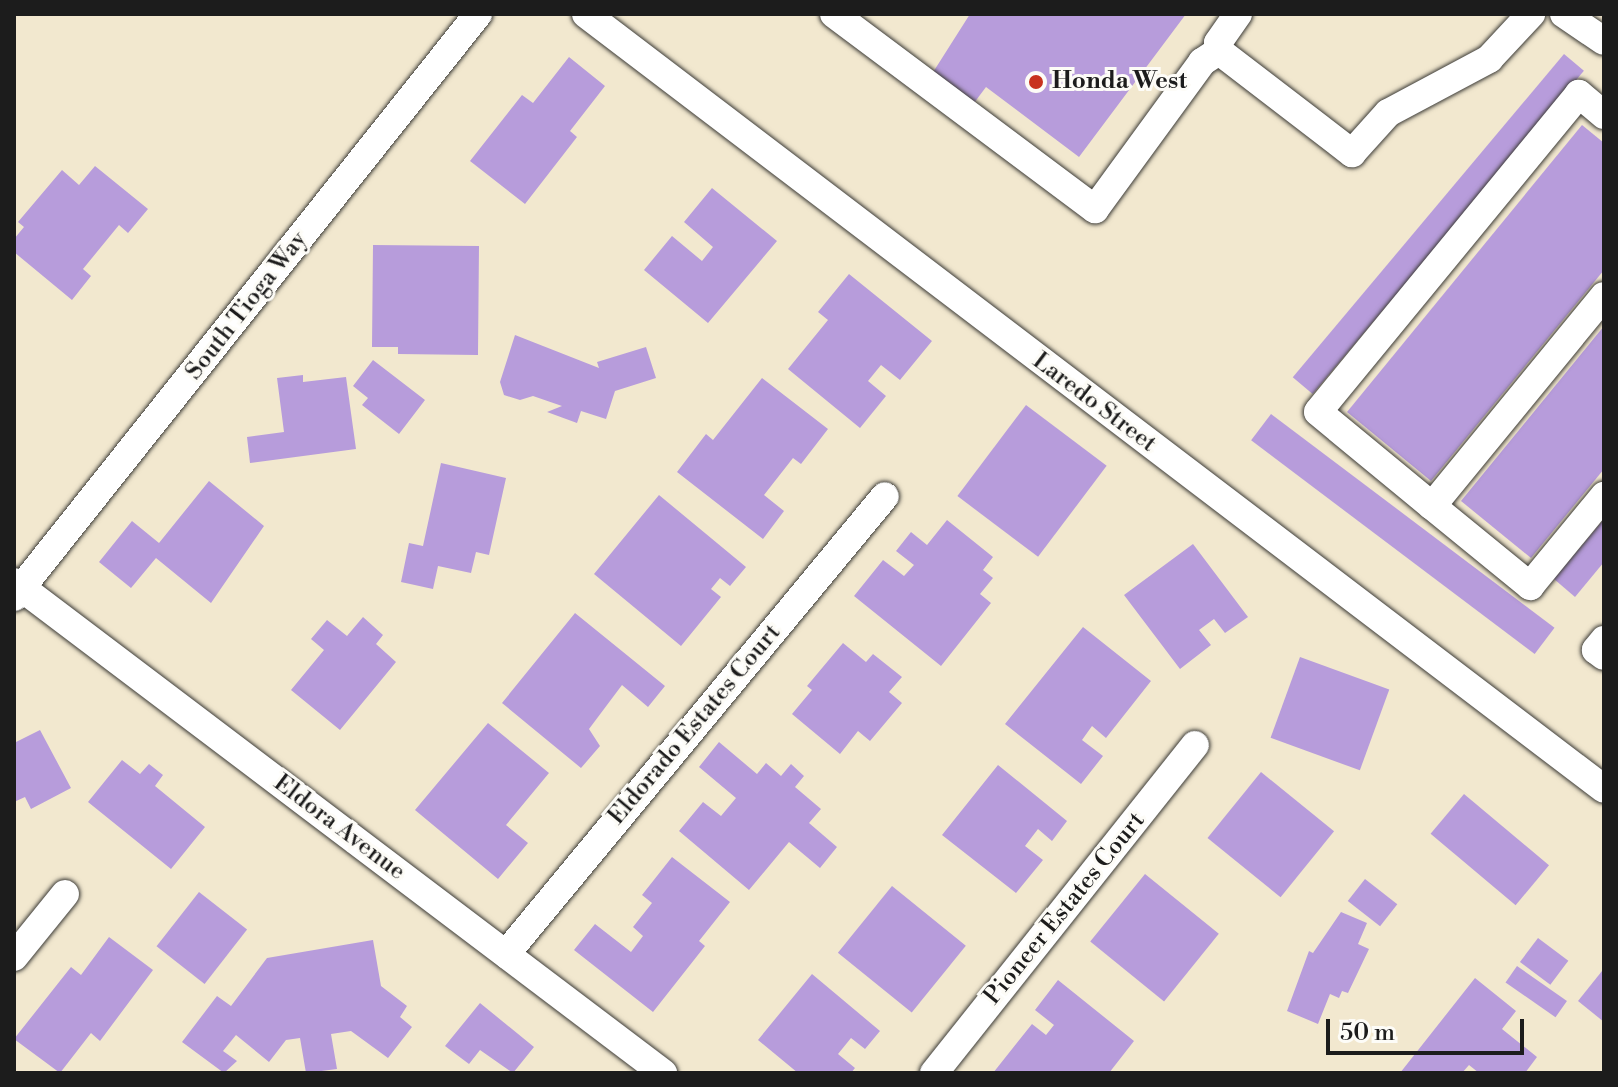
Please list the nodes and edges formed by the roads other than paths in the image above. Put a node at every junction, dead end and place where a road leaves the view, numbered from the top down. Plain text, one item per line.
1 (478, 14) edge
2 (586, 14) edge
3 (834, 14) edge
4 (1238, 14) edge
5 (1531, 14) edge
6 (1564, 14) edge
7 (1604, 41) edge
8 (1219, 51) junction
9 (1604, 115) edge
10 (1604, 296) edge
11 (885, 496) dead end
12 (1604, 496) edge
13 (1432, 506) junction
14 (16, 589) edge
15 (1604, 640) edge
16 (1604, 656) edge
17 (1195, 745) dead end
18 (1604, 789) edge
19 (65, 894) dead end
20 (506, 954) junction
21 (14, 957) edge
22 (663, 1073) edge
23 (934, 1073) edge

1 - 14 street, South Tioga Way
2 - 18 street, Laredo Street
3 - 8 street
4 - 8 street
5 - 8 street
6 - 7 street
9 - 13 street
10 - 13 street
11 - 20 street, Eldorado Estates Court
12 - 13 street
14 - 20 street, Eldora Avenue
15 - 16 street
17 - 23 street, Pioneer Estates Court
19 - 21 street
20 - 22 street, Eldora Avenue

